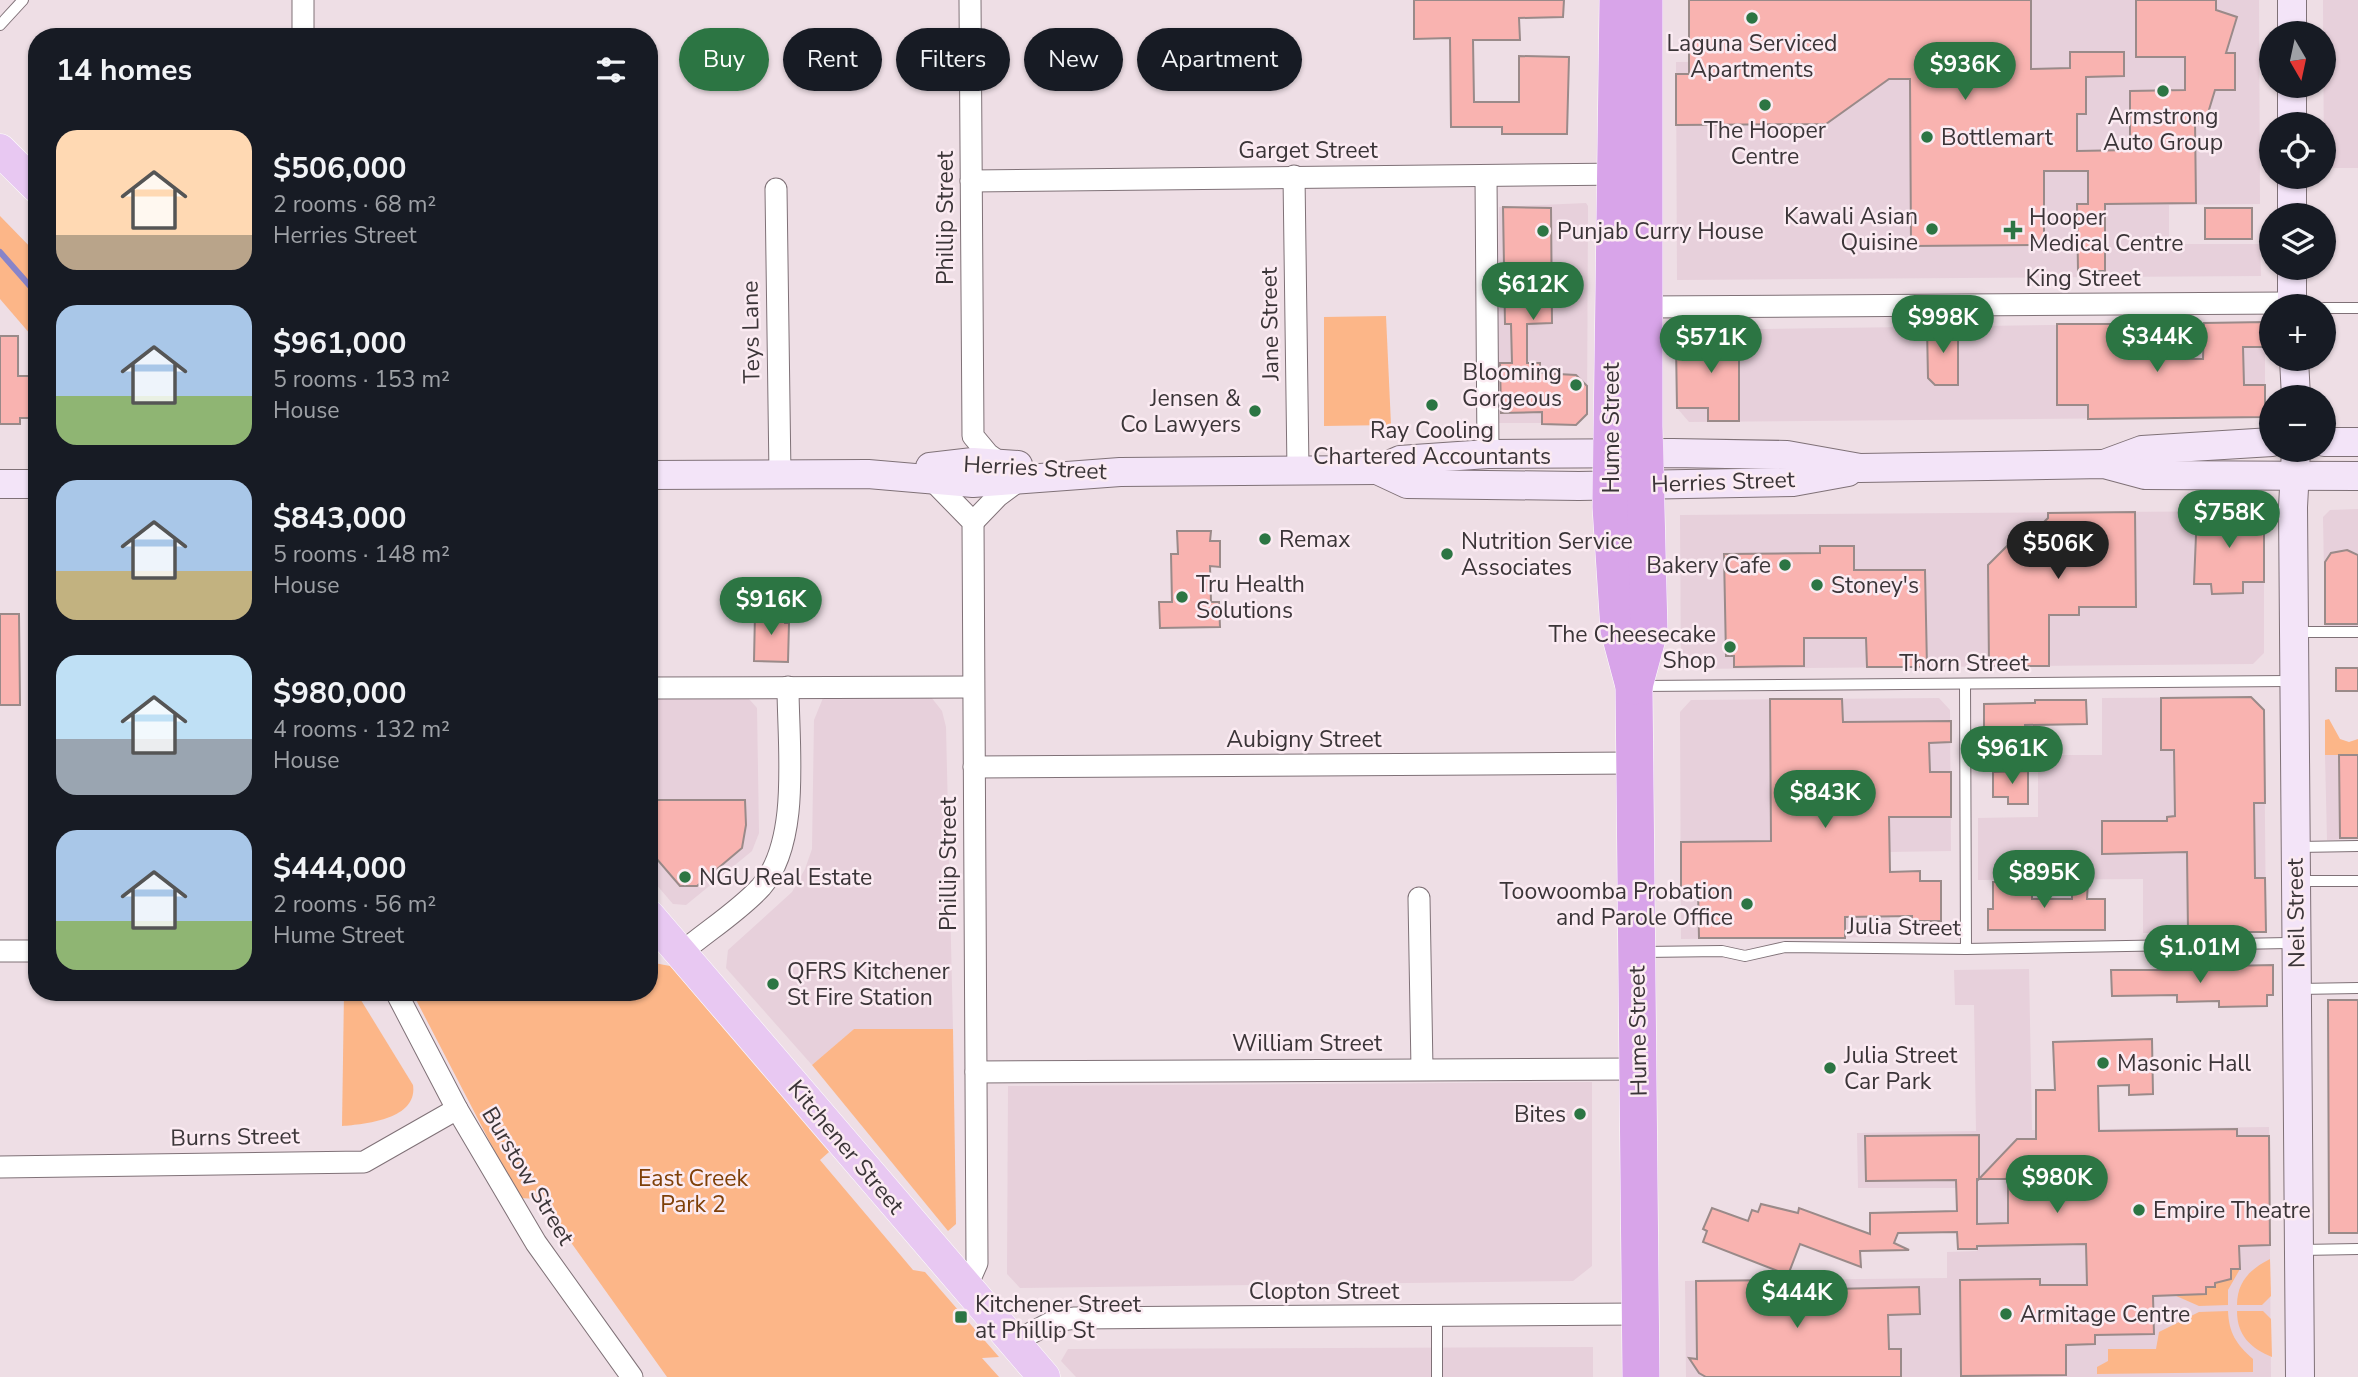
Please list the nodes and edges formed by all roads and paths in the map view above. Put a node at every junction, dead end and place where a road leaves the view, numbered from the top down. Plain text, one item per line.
1 (23, 0) edge
2 (303, 0) edge
3 (970, 0) edge
4 (1618, 0) edge
5 (1644, 0) edge
6 (2292, 0) edge
7 (2292, 21) edge
8 (0, 24) edge
9 (303, 28) edge
10 (0, 150) edge
11 (1631, 174) junction
12 (1294, 176) junction
13 (1486, 176) junction
14 (28, 178) edge
15 (971, 181) junction
16 (776, 189) dead end
17 (2259, 305) edge
18 (1645, 307) junction
19 (2336, 308) edge
20 (2358, 308) edge
21 (973, 436) junction
22 (2336, 442) edge
23 (2358, 442) edge
24 (2259, 443) edge
25 (1488, 454) junction
26 (2295, 463) edge
27 (2104, 464) junction
28 (1628, 469) junction
29 (1298, 470) junction
30 (1377, 470) junction
31 (1012, 472) junction
32 (931, 473) junction
33 (658, 475) edge
34 (780, 475) junction
35 (2358, 476) edge
36 (0, 484) edge
37 (28, 484) edge
38 (973, 522) junction
39 (2294, 632) junction
40 (2358, 632) edge
41 (2294, 681) junction
42 (1965, 684) junction
43 (1634, 686) junction
44 (788, 687) junction
45 (972, 687) junction
46 (658, 688) edge
47 (1634, 763) junction
48 (974, 767) junction
49 (2358, 846) edge
50 (2296, 847) junction
51 (2296, 881) junction
52 (2358, 881) edge
53 (1419, 898) dead end
54 (658, 926) edge
55 (2297, 943) junction
56 (1966, 949) junction
57 (0, 951) edge
58 (28, 951) edge
59 (1637, 952) junction
60 (681, 953) junction
61 (2358, 988) edge
62 (2297, 989) junction
63 (401, 1001) edge
64 (1422, 1069) junction
65 (1638, 1069) junction
66 (976, 1072) junction
67 (457, 1109) junction
68 (0, 1167) edge
69 (2358, 1249) edge
70 (2299, 1250) junction
71 (966, 1288) junction
72 (1640, 1314) junction
73 (1437, 1317) junction
74 (1014, 1342) junction
75 (632, 1377) edge
76 (1044, 1377) edge
77 (1437, 1377) edge
78 (1641, 1377) edge
79 (2300, 1377) edge

1 - 8 lane
2 - 9 street
3 - 15 street, Phillip Street
4 - 11 highway, Hume Street
5 - 11 highway, Hume Street
6 - 7 main road
10 - 14 main road
11 - 13 street, Garget Street
11 - 18 highway, Hume Street
11 - 28 highway, Hume Street
12 - 13 street, Garget Street
12 - 15 street, Garget Street
12 - 29 street, Jane Street
13 - 25 street
15 - 21 street, Phillip Street
16 - 34 street, Teys Lane
17 - 18 street, King Street
18 - 28 highway, Hume Street
19 - 20 lane
21 - 31 street
21 - 32 street
22 - 23 main road
24 - 27 main road, Herries Street
25 - 28 main road, Herries Street
25 - 30 main road, Herries Street
26 - 27 main road, Herries Street
26 - 35 main road, Herries Street
26 - 39 main road, Neil Street
27 - 28 main road, Herries Street
28 - 30 main road, Herries Street
28 - 43 highway, Hume Street
29 - 30 main road, Herries Street
29 - 31 main road, Herries Street
31 - 32 main road, Herries Street
31 - 38 street
32 - 34 main road, Herries Street
32 - 38 street
33 - 34 main road, Herries Street
36 - 37 main road
38 - 45 street, Phillip Street
39 - 40 lane
39 - 41 main road, Neil Street
41 - 42 lane, Thorn Street
41 - 50 main road, Neil Street
42 - 43 lane, Thorn Street
42 - 56 lane
43 - 47 highway, Hume Street
44 - 45 street
44 - 46 street
44 - 60 street
45 - 48 street, Phillip Street
47 - 48 street, Aubigny Street
47 - 59 highway, Hume Street
48 - 66 street, Phillip Street
49 - 50 lane
50 - 51 main road, Neil Street
51 - 52 lane
51 - 55 main road, Neil Street
53 - 64 street
54 - 60 main road, Kitchener Street
55 - 56 lane, Julia Street
55 - 62 main road, Neil Street
56 - 59 lane, Julia Street
57 - 58 street
59 - 65 highway, Hume Street
60 - 71 main road, Kitchener Street
61 - 62 lane
62 - 70 main road, Neil Street
63 - 67 street, Burstow Street
64 - 65 street, William Street
64 - 66 street, William Street
65 - 72 highway, Hume Street
66 - 71 street, Phillip Street
67 - 68 street, Burns Street
67 - 75 street, Burstow Street
69 - 70 lane
70 - 79 main road, Neil Street
71 - 74 main road, Kitchener Street
72 - 73 street, Clopton Street
72 - 78 highway, Hume Street
73 - 74 street, Clopton Street
73 - 77 lane
74 - 76 main road, Kitchener Street

